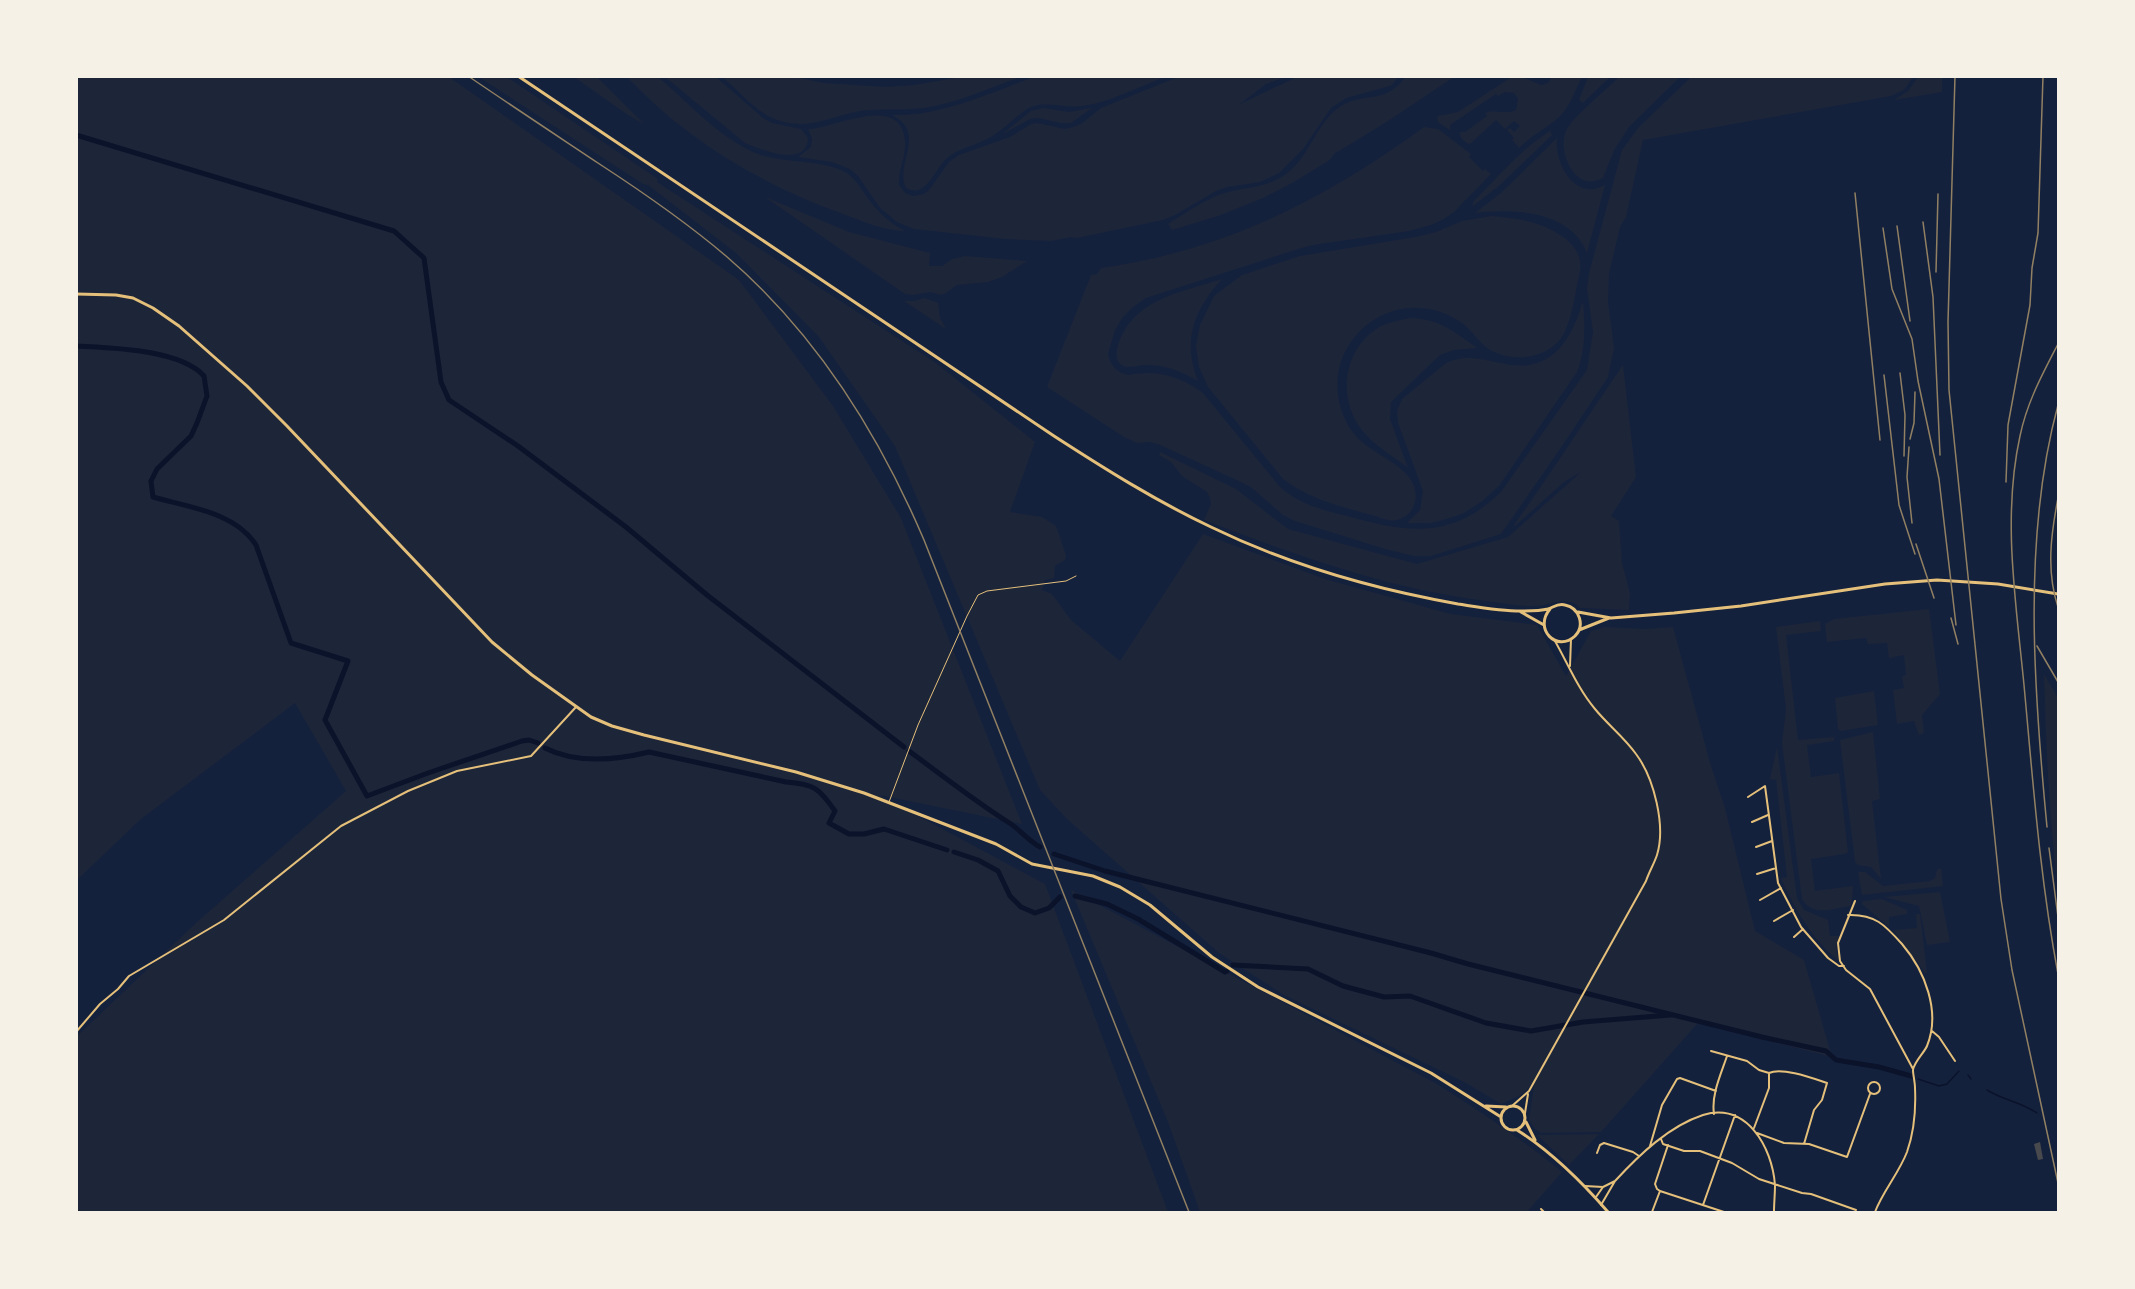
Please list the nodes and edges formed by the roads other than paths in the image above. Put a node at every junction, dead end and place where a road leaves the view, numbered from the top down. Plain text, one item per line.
1 (518, 76) edge
2 (76, 294) edge
3 (1076, 576) dead end
4 (2058, 594) edge
5 (1550, 609) junction
6 (1520, 611) junction
7 (1577, 612) junction
8 (1611, 618) junction
9 (1544, 625) junction
10 (1579, 630) junction
11 (1572, 639) junction
12 (1554, 640) junction
13 (1570, 666) junction
14 (576, 707) junction
15 (1748, 796) dead end
16 (888, 803) junction
17 (1769, 815) junction
18 (1752, 822) dead end
19 (1773, 841) junction
20 (1756, 847) dead end
21 (1776, 868) junction
22 (1758, 874) dead end
23 (1781, 888) junction
24 (1760, 900) dead end
25 (1855, 902) dead end
26 (1792, 910) junction
27 (1848, 915) junction
28 (1774, 921) dead end
29 (1803, 929) junction
30 (1794, 937) dead end
31 (1844, 966) junction
32 (1932, 1031) junction
33 (76, 1032) edge
34 (1711, 1051) dead end
35 (1727, 1056) junction
36 (1955, 1061) dead end
37 (1913, 1069) junction
38 (1769, 1073) junction
39 (1529, 1091) junction
40 (1716, 1091) junction
41 (1870, 1094) junction
42 (1484, 1106) junction
43 (1510, 1106) junction
44 (1525, 1113) junction
45 (1714, 1113) junction
46 (1735, 1115) junction
47 (1501, 1117) junction
48 (1525, 1121) junction
49 (1754, 1129) junction
50 (1517, 1130) junction
51 (1757, 1133) junction
52 (1661, 1139) junction
53 (1536, 1142) junction
54 (1803, 1144) junction
55 (1668, 1145) junction
56 (1650, 1147) junction
57 (1597, 1153) dead end
58 (1640, 1156) junction
59 (1719, 1158) junction
60 (1615, 1181) junction
61 (1775, 1184) junction
62 (1585, 1186) junction
63 (1603, 1187) junction
64 (1660, 1191) junction
65 (1595, 1198) junction
66 (1601, 1205) junction
67 (1703, 1205) junction
68 (1711, 1208) junction
69 (1541, 1209) dead end
70 (1856, 1210) dead end
71 (1544, 1212) edge
72 (1608, 1212) edge
73 (1652, 1212) edge
74 (1709, 1212) edge
75 (1724, 1212) edge
76 (1774, 1212) edge
77 (1875, 1212) edge

1 - 6 main road
2 - 14 main road
3 - 16 lane
4 - 8 main road
5 - 6 main road
5 - 7 main road
5 - 9 main road
6 - 9 main road
7 - 8 main road
7 - 10 main road
8 - 10 main road
9 - 12 main road
10 - 11 main road
11 - 12 main road
11 - 13 street
12 - 13 street
13 - 39 street
14 - 16 main road
14 - 33 street
15 - 17 street
16 - 42 main road
17 - 18 street
17 - 19 street
19 - 20 street
19 - 21 street
21 - 22 street
21 - 23 street
23 - 24 street
23 - 26 street
25 - 27 street
26 - 28 street
26 - 29 street
27 - 31 street
27 - 32 street
29 - 30 street
29 - 31 street
31 - 37 street
32 - 36 street
32 - 37 street
34 - 35 street
35 - 38 street
35 - 40 street
37 - 77 street
38 - 49 street
38 - 54 street
39 - 43 street
39 - 44 street
40 - 45 street
40 - 56 street
41 - 41 street
41 - 54 street
42 - 43 main road
42 - 47 main road
43 - 44 main road
43 - 47 main road
44 - 48 main road
45 - 46 street
45 - 52 street
46 - 49 street
46 - 59 street
47 - 50 main road
48 - 50 main road
48 - 53 main road
49 - 51 street
50 - 53 main road
51 - 54 street
51 - 61 street
52 - 55 street
52 - 56 street
53 - 62 main road
55 - 59 street
55 - 64 street
56 - 58 street
57 - 58 street
58 - 60 street
59 - 61 street
59 - 67 street
60 - 63 street
60 - 66 street
61 - 70 street
61 - 76 street
62 - 63 street
62 - 65 main road
63 - 65 street
64 - 67 street
64 - 73 street
65 - 66 main road
66 - 72 main road
67 - 68 street
68 - 74 street
68 - 75 street
69 - 71 street

